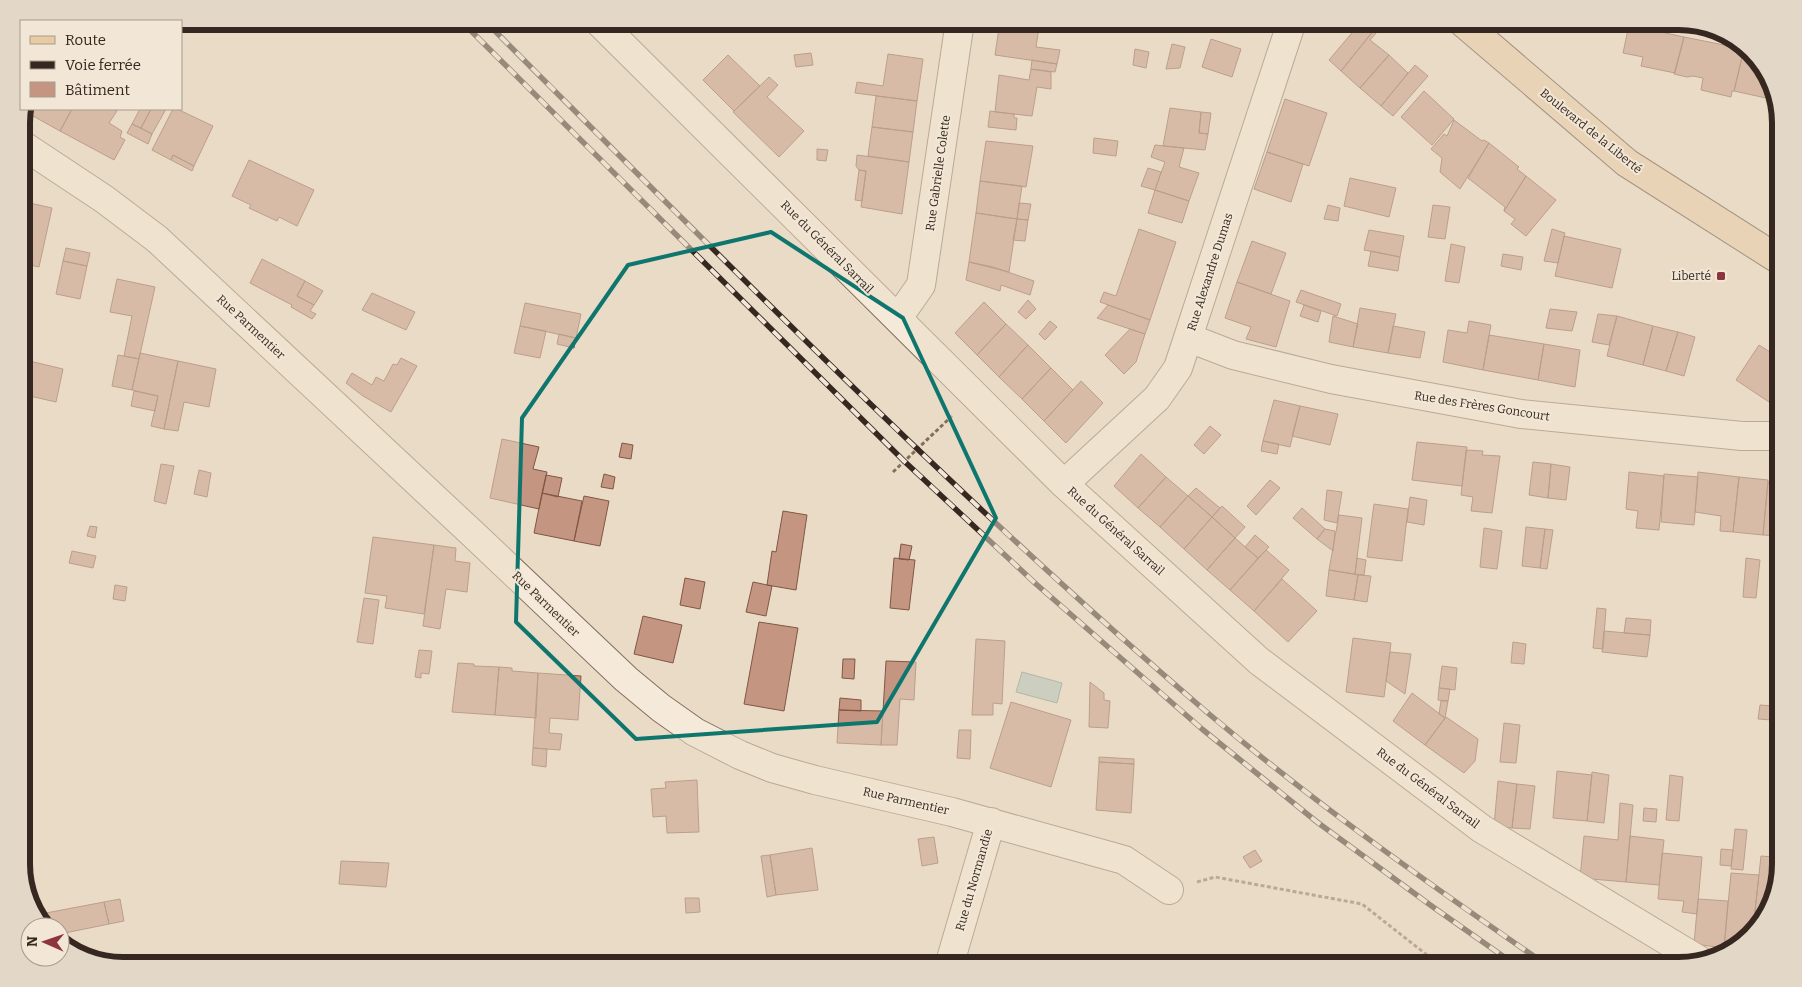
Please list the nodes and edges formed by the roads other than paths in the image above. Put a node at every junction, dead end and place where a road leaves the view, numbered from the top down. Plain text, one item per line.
1 (607, 30) edge
2 (959, 30) edge
3 (1289, 30) edge
4 (1472, 30) edge
5 (30, 149) edge
6 (1772, 255) edge
7 (898, 318) junction
8 (1189, 338) junction
9 (1772, 436) edge
10 (1064, 484) junction
11 (991, 822) junction
12 (1169, 890) road end
13 (1692, 956) edge
14 (953, 957) edge

1 - 7 street, Rue du Général Sarrail
2 - 7 street, Rue Gabrielle Colette
3 - 8 street, Rue Alexandre Dumas
4 - 6 main road, Boulevard de la Liberté
5 - 11 street, Rue Parmentier
7 - 10 street, Rue du Général Sarrail
8 - 9 street, Rue des Frères Goncourt
8 - 10 street, Rue Alexandre Dumas
10 - 13 street, Rue du Général Sarrail
11 - 12 street, Rue Parmentier
11 - 14 street, Rue du Normandie

